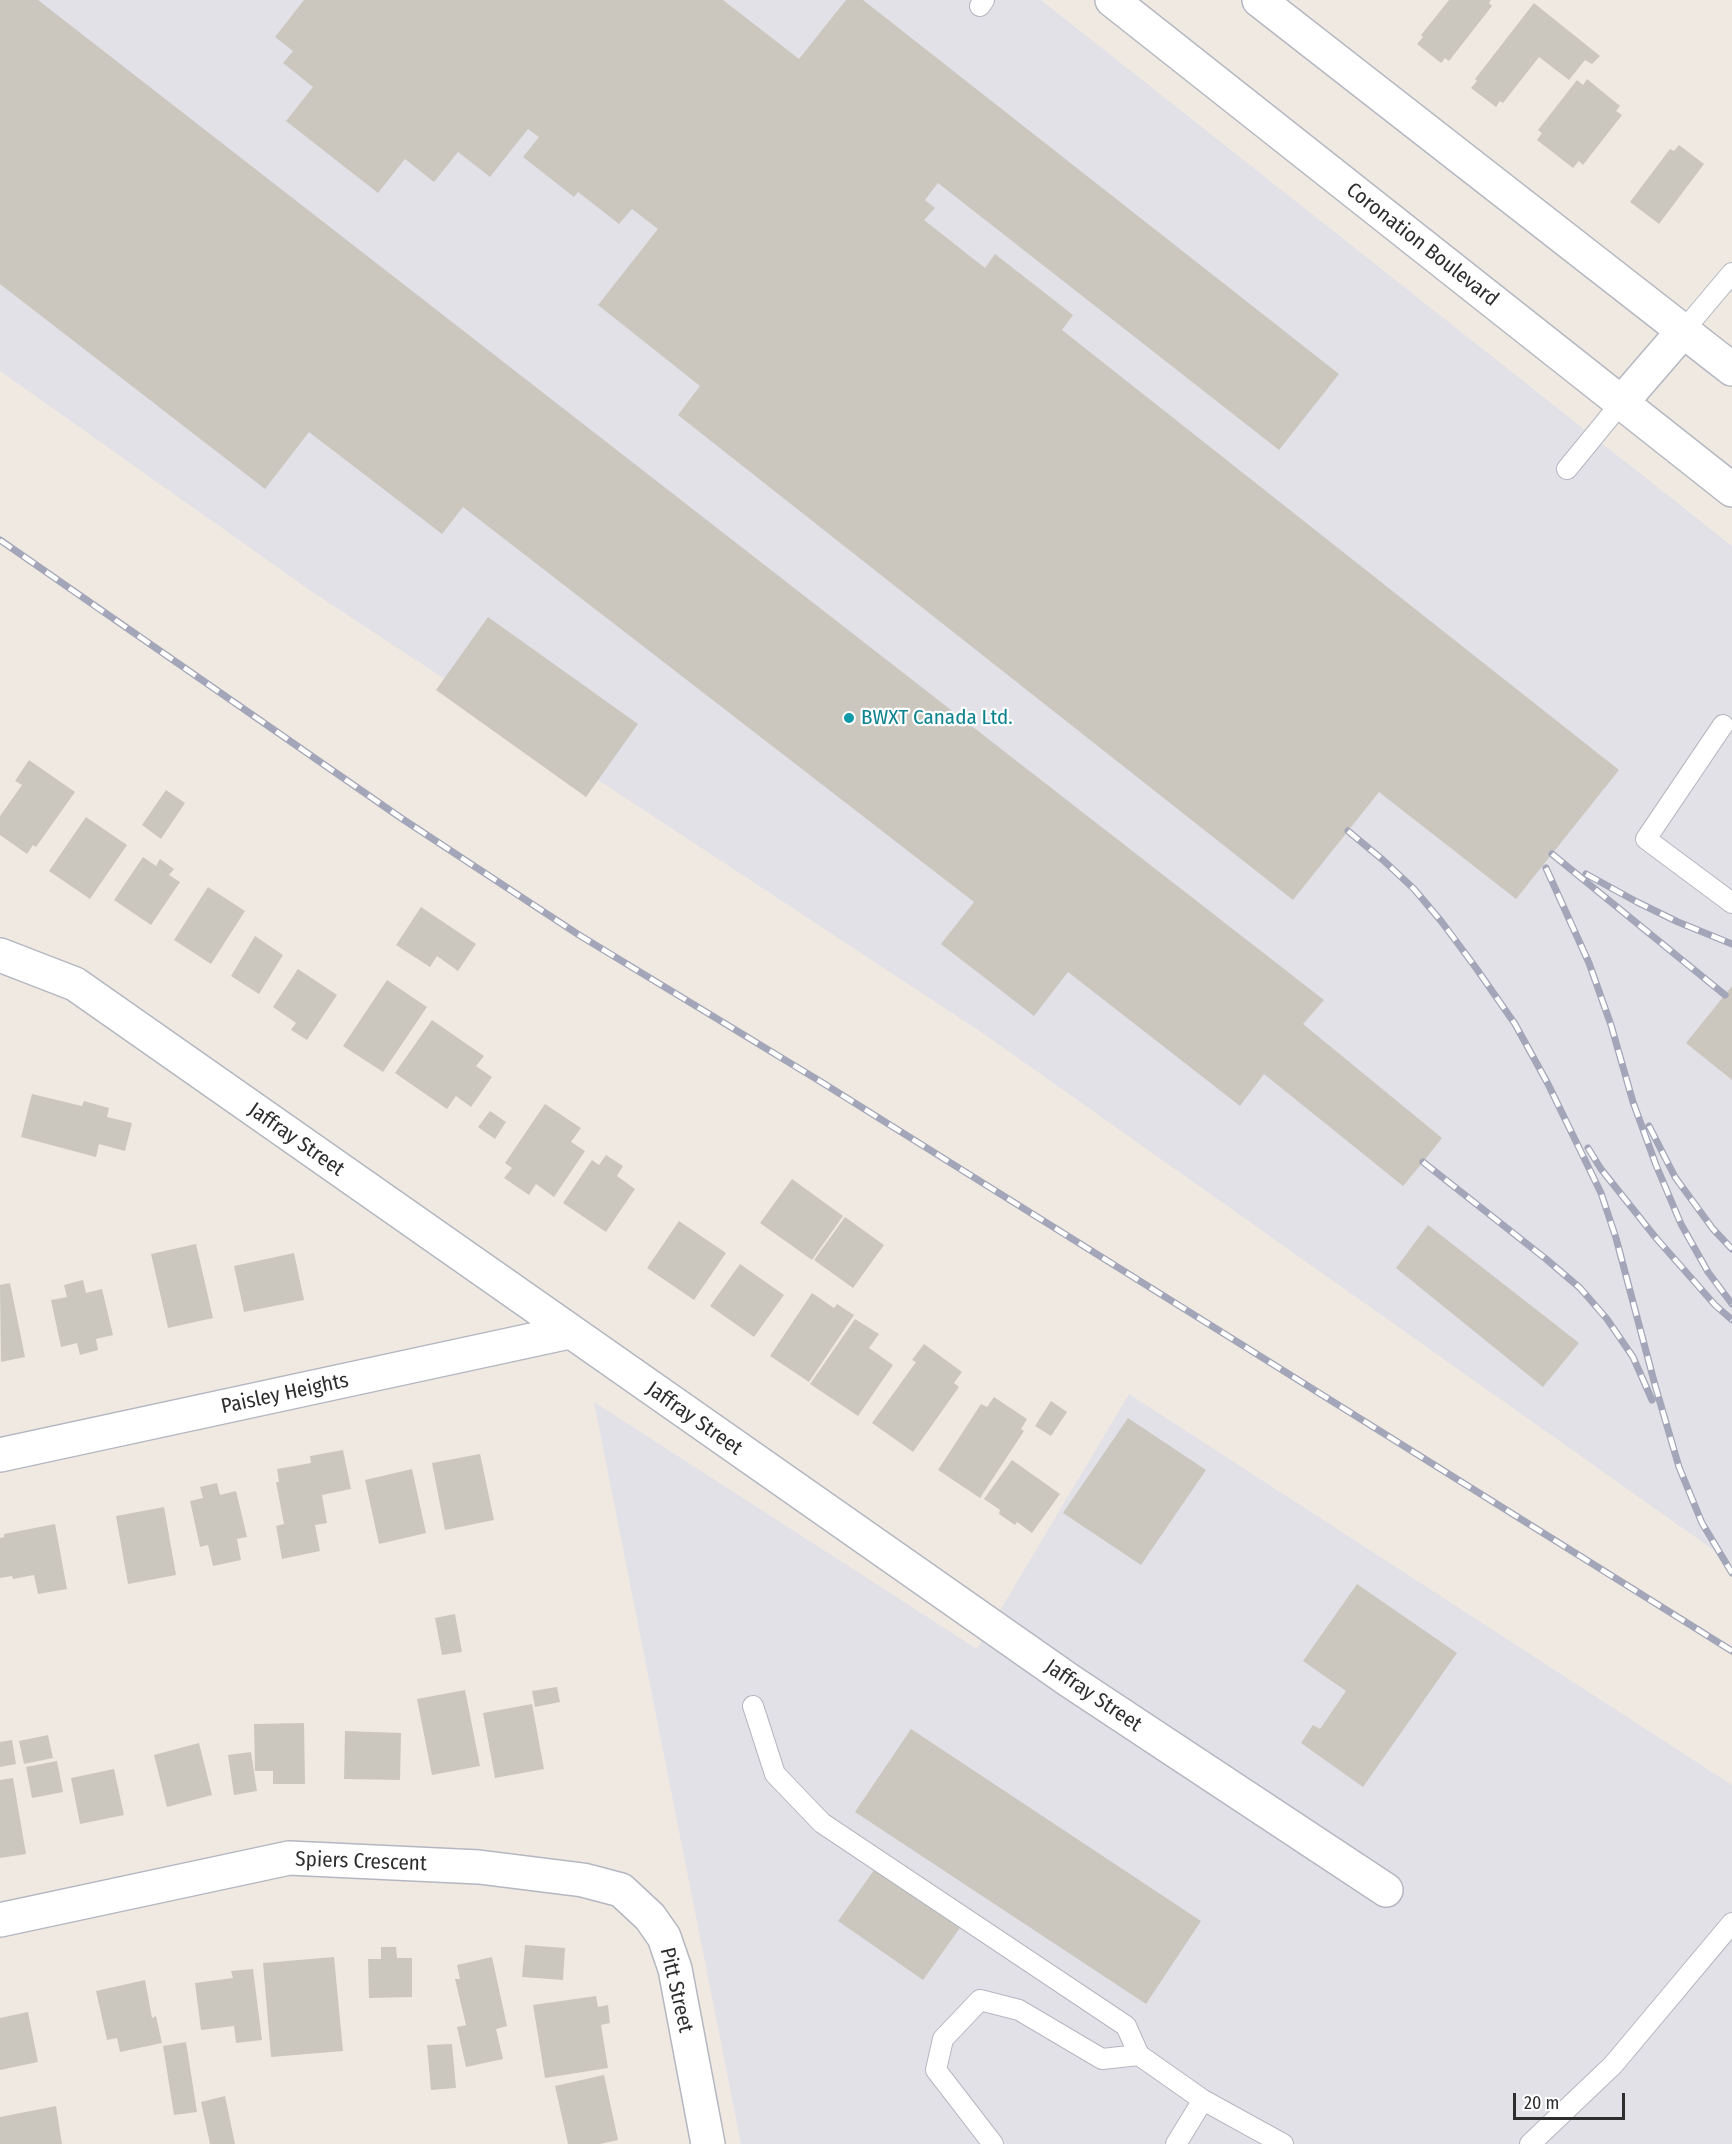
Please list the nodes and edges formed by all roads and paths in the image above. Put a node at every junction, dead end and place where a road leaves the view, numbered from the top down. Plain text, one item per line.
1 (1112, 0) edge
2 (1259, 0) edge
3 (1732, 273) edge
4 (1684, 330) junction
5 (1732, 369) edge
6 (1621, 403) junction
7 (1567, 469) dead end
8 (1732, 490) edge
9 (1723, 725) dead end
10 (1732, 903) edge
11 (0, 955) edge
12 (569, 1332) junction
13 (0, 1455) edge
14 (753, 1706) dead end
15 (583, 1880) joint
16 (1386, 1890) dead end
17 (0, 1920) edge
18 (1732, 1923) edge
19 (1139, 2055) junction
20 (1203, 2100) junction
21 (708, 2144) edge
22 (993, 2144) edge
23 (1176, 2144) edge
24 (1283, 2144) edge
25 (1530, 2144) edge

1 - 6 street, Coronation Boulevard
2 - 4 street
3 - 4 lane
4 - 5 street
4 - 6 street
6 - 7 lane
6 - 8 street, Coronation Boulevard
9 - 10 lane
11 - 12 street, Jaffray Street
12 - 13 street, Paisley Heights
12 - 16 street, Jaffray Street
14 - 19 lane
15 - 17 street, Spiers Crescent
15 - 21 street, Pitt Street
18 - 25 lane
19 - 20 lane
19 - 22 lane
20 - 23 lane
20 - 24 lane

